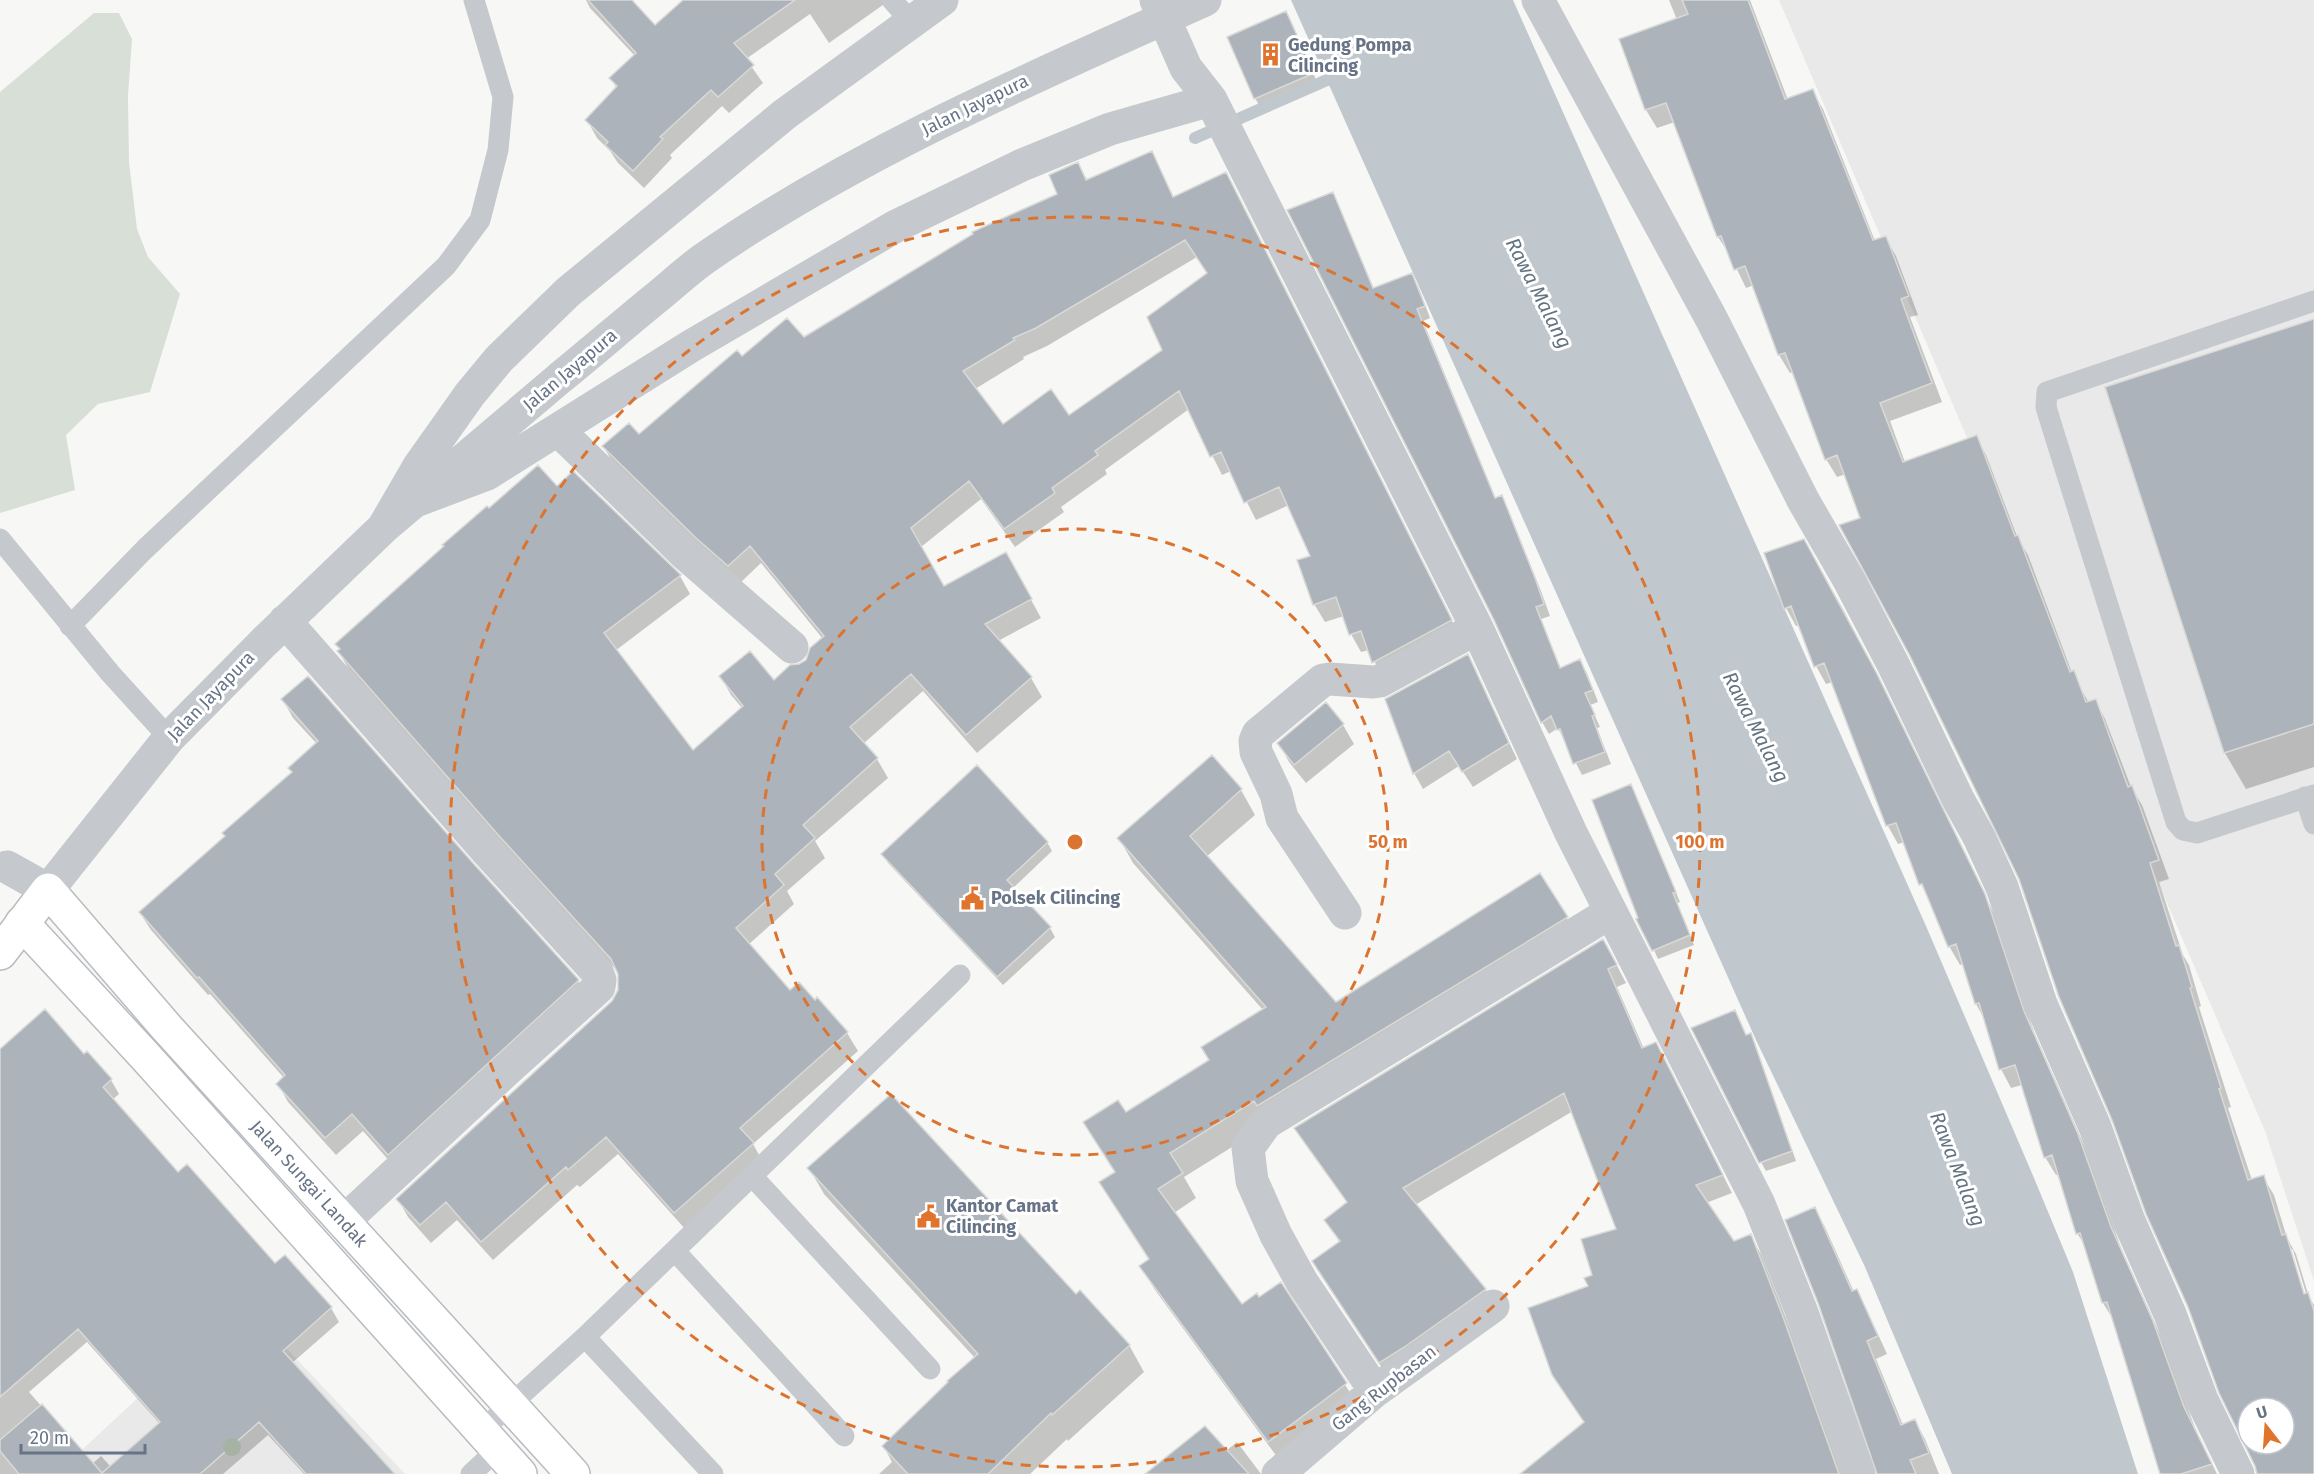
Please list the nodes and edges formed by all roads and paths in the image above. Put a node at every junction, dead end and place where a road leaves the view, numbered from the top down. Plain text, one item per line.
1 (474, 0) edge
2 (942, 0) edge
3 (1156, 0) edge
4 (1206, 0) edge
5 (1538, 0) edge
6 (902, 11) edge
7 (1211, 100) junction
8 (2314, 301) edge
9 (558, 430) junction
10 (418, 500) junction
11 (383, 528) junction
12 (0, 539) edge
13 (285, 621) junction
14 (70, 626) junction
15 (1478, 628) junction
16 (792, 647) dead end
17 (169, 738) junction
18 (2310, 796) edge
19 (2314, 824) edge
20 (3, 863) edge
21 (48, 890) junction
22 (1611, 912) junction
23 (1345, 913) dead end
24 (22, 923) junction
25 (0, 953) edge
26 (960, 975) dead end
27 (752, 1176) junction
28 (343, 1222) junction
29 (675, 1251) junction
30 (1493, 1306) dead end
31 (585, 1337) junction
32 (930, 1369) dead end
33 (1375, 1391) junction
34 (510, 1404) junction
35 (844, 1436) dead end
36 (490, 1440) junction
37 (471, 1474) edge
38 (520, 1474) edge
39 (573, 1474) edge
40 (713, 1474) edge
41 (1278, 1474) edge
42 (1859, 1474) edge
43 (2238, 1474) edge

1 - 14 lane
2 - 6 street
3 - 7 street
4 - 10 street, Jalan Jayapura, bridge
5 - 43 street
6 - 11 street
7 - 9 street
7 - 15 street
8 - 18 lane
9 - 10 street
9 - 16 street
10 - 11 street, Jalan Jayapura
11 - 13 street, Jalan Jayapura
12 - 14 lane
13 - 17 street, Jalan Jayapura
13 - 28 street
14 - 17 lane
15 - 22 street
15 - 23 street
17 - 21 street, Jalan Jayapura
18 - 19 lane
20 - 21 street
20 - 24 street
21 - 24 street
21 - 28 street, Jalan Sungai Landak
22 - 33 street
22 - 42 street
24 - 25 street
24 - 36 street, Jalan Sungai Landak
26 - 27 lane
27 - 29 lane
27 - 32 lane
28 - 34 street, Jalan Sungai Landak
29 - 31 lane
29 - 35 lane
30 - 33 street, Gang Rupbasan
31 - 34 lane
31 - 40 lane
33 - 41 street, Gang Rupbasan
34 - 36 lane
34 - 39 street, Jalan Sungai Landak
36 - 37 lane
36 - 38 street, Jalan Sungai Landak

